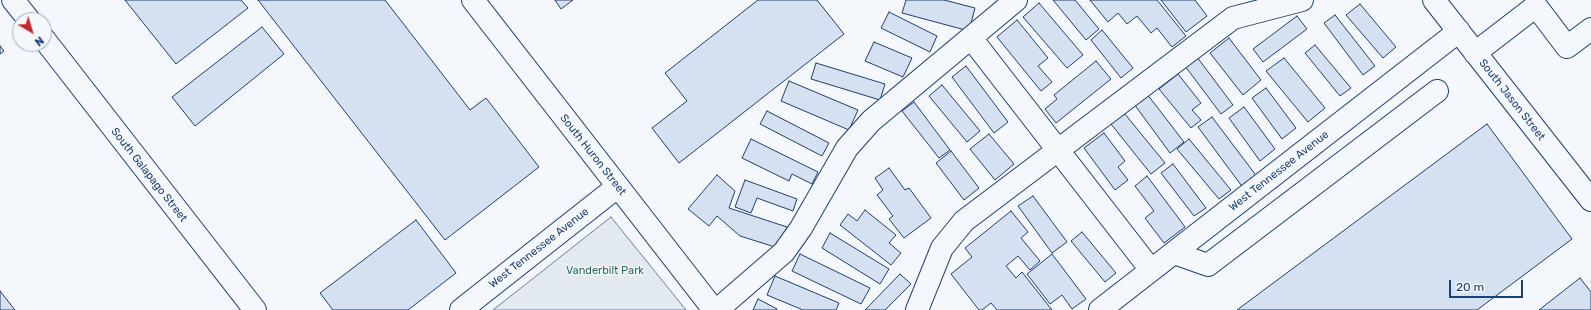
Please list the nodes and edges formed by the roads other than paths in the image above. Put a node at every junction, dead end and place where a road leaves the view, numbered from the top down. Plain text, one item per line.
1 (13, 0) edge
2 (473, 0) edge
3 (1016, 0) edge
4 (1302, 0) edge
5 (1434, 0) edge
6 (23, 12) edge
7 (1591, 29) edge
8 (1459, 31) junction
9 (971, 38) junction
10 (52, 50) edge
11 (1475, 53) junction
12 (1437, 90) dead end
13 (1058, 149) junction
14 (617, 187) junction
15 (1591, 200) edge
16 (1174, 253) junction
17 (1151, 270) junction
18 (255, 310) edge
19 (461, 310) edge
20 (714, 310) edge
21 (717, 310) edge
22 (917, 310) edge
23 (1100, 310) edge

1 - 6 street
2 - 14 street, South Huron Street
3 - 9 street
4 - 13 street
5 - 8 street, South Jason Street
7 - 11 street
8 - 11 street, South Jason Street
8 - 16 street, West Tennessee Avenue
9 - 13 street
9 - 21 street
10 - 18 street, South Galapago Street
11 - 15 street, South Jason Street
12 - 16 street
13 - 17 street
13 - 22 street
14 - 19 street, West Tennessee Avenue
14 - 20 street, South Huron Street
16 - 17 street, West Tennessee Avenue
17 - 23 street, West Tennessee Avenue

